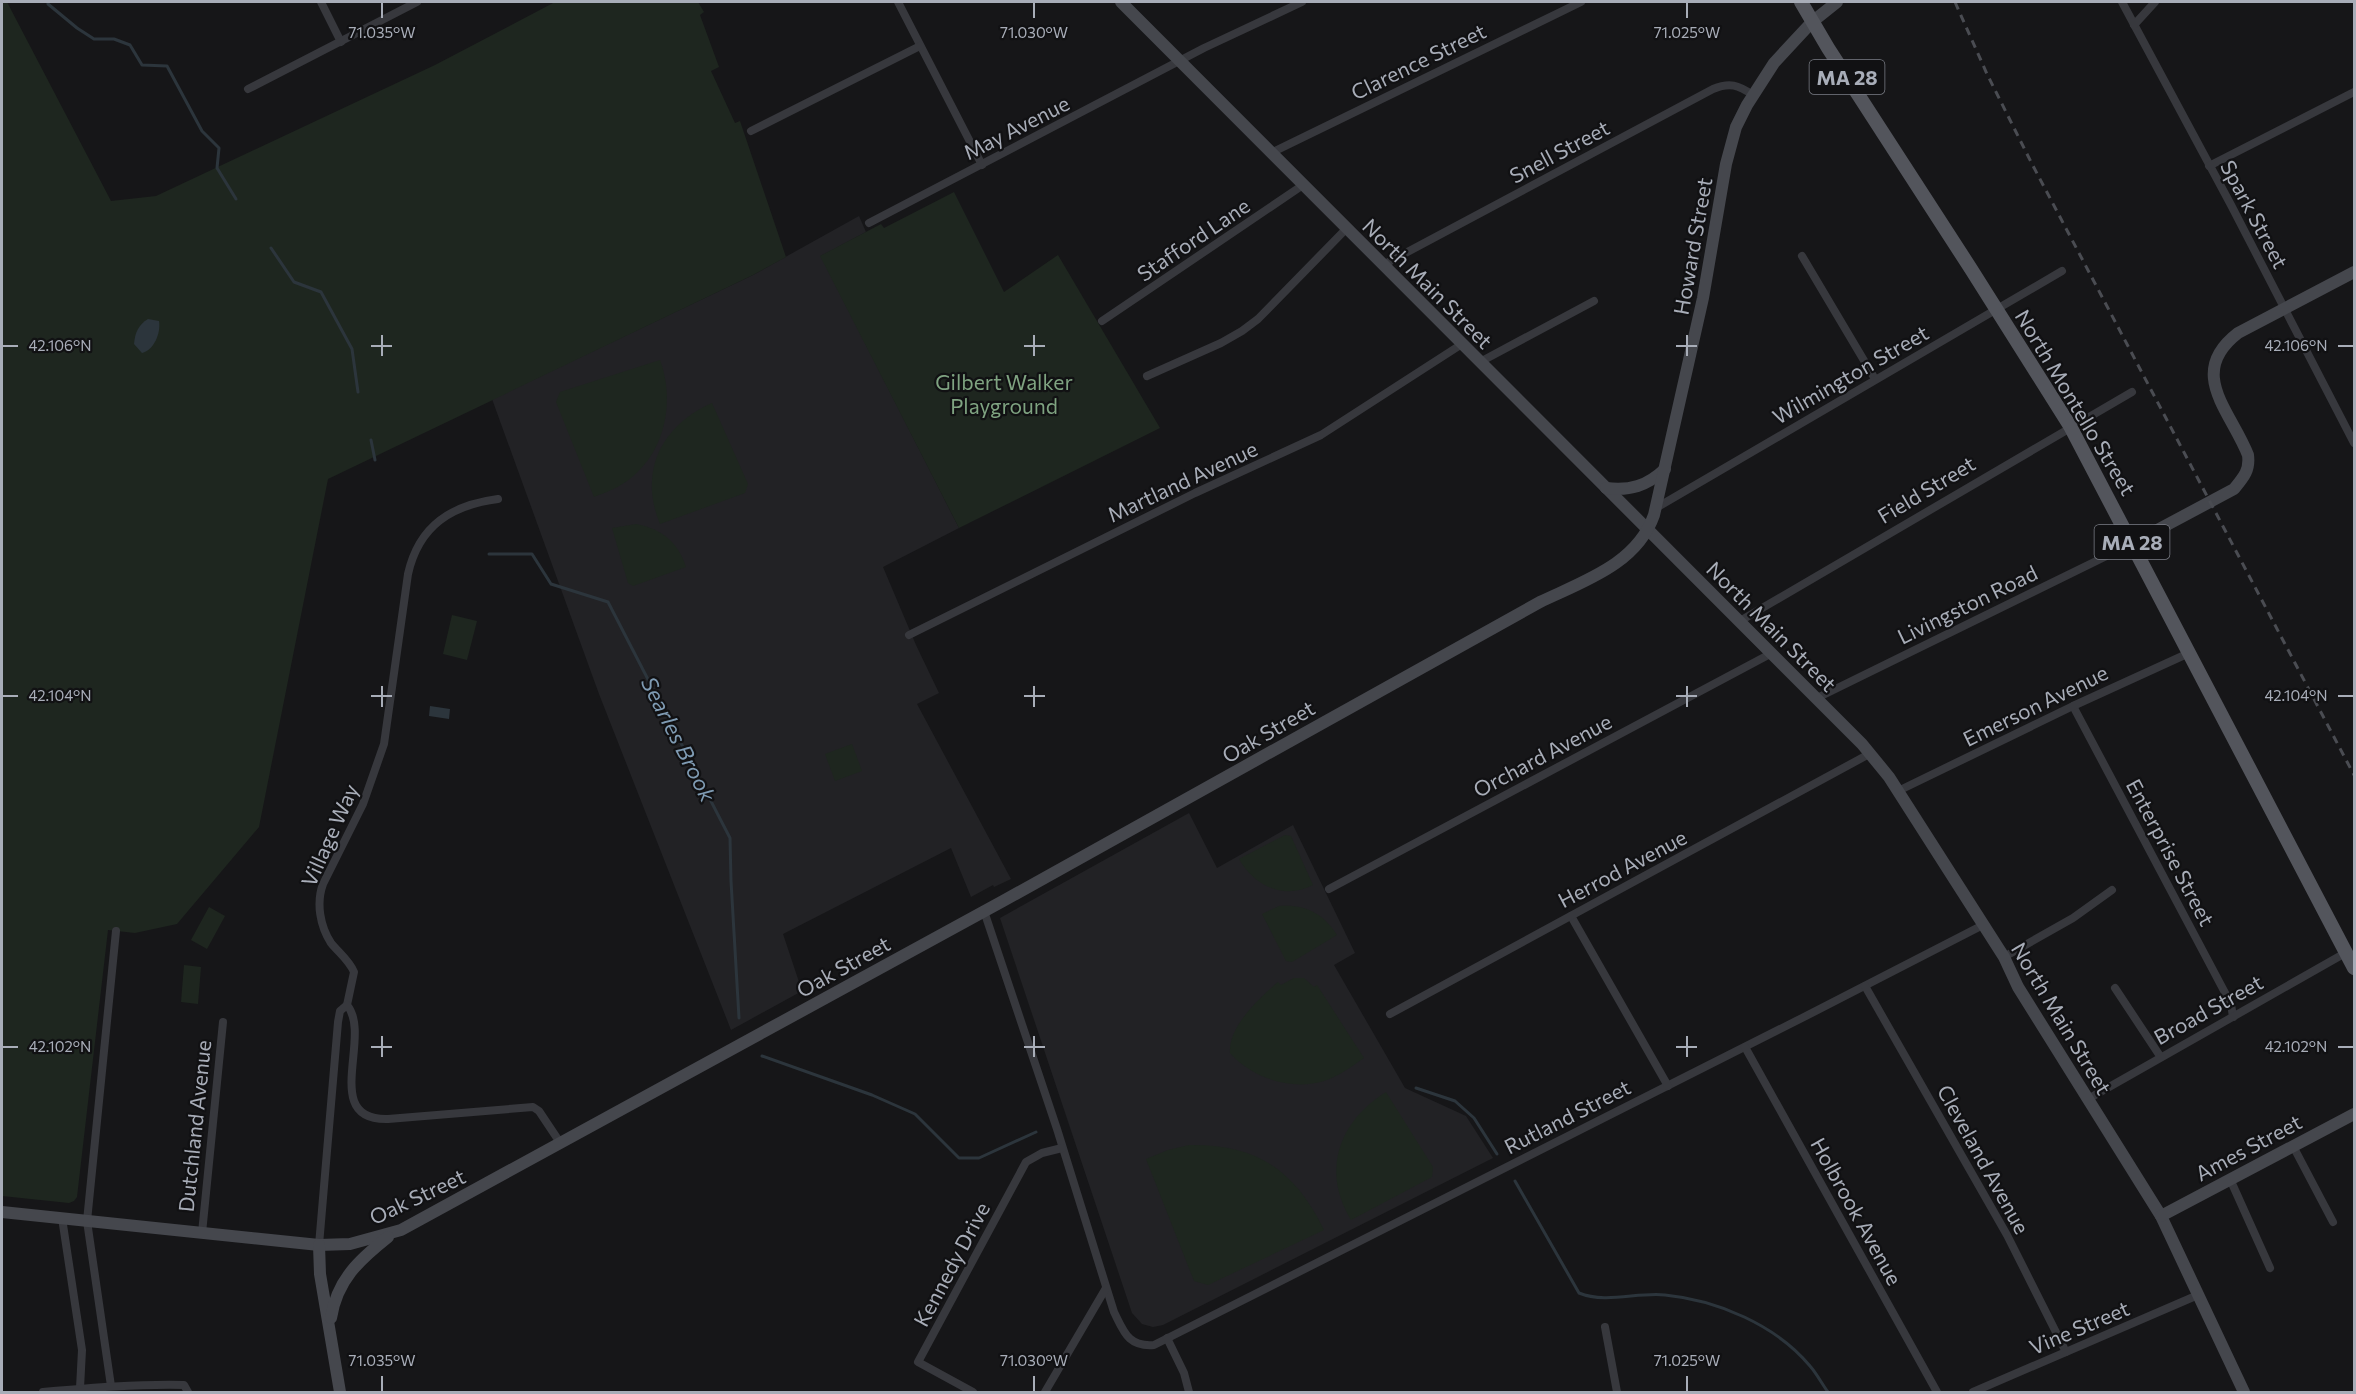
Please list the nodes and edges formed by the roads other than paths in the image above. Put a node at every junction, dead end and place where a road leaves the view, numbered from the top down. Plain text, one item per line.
1 (321, 2) edge
2 (417, 2) edge
3 (898, 2) edge
4 (1121, 2) edge
5 (1302, 2) edge
6 (1581, 2) edge
7 (1801, 2) edge
8 (1837, 2) edge
9 (2122, 2) edge
10 (2155, 2) edge
11 (1812, 22) junction
12 (2134, 25) junction
13 (341, 42) junction
14 (920, 46) junction
15 (1180, 62) junction
16 (248, 89) dead end
17 (2355, 92) edge
18 (1753, 94) junction
19 (750, 131) dead end
20 (1271, 153) junction
21 (982, 165) junction
22 (2209, 166) junction
23 (1303, 185) junction
24 (869, 223) dead end
25 (1347, 228) junction
26 (1802, 256) dead end
27 (1383, 265) junction
28 (2062, 271) dead end
29 (2355, 272) edge
30 (1594, 302) dead end
31 (2284, 308) junction
32 (1996, 309) junction
33 (1102, 321) dead end
34 (1462, 344) junction
35 (1480, 363) junction
36 (1147, 376) dead end
37 (1875, 380) junction
38 (2132, 392) dead end
39 (2070, 426) junction
40 (2355, 443) edge
41 (1665, 469) junction
42 (1606, 488) junction
43 (498, 499) dead end
44 (1656, 508) junction
45 (1648, 531) junction
46 (2133, 543) junction
47 (1740, 621) junction
48 (909, 635) dead end
49 (1772, 653) junction
50 (2189, 653) junction
51 (1817, 698) junction
52 (2073, 706) junction
53 (1871, 753) junction
54 (1898, 791) junction
55 (1329, 889) dead end
56 (2112, 890) dead end
57 (984, 911) junction
58 (1571, 916) junction
59 (1983, 925) junction
60 (116, 931) dead end
61 (2347, 952) junction
62 (2004, 957) junction
63 (2355, 968) edge
64 (1865, 986) junction
65 (2115, 988) dead end
66 (347, 1005) junction
67 (1390, 1014) dead end
68 (2233, 1017) junction
69 (223, 1022) dead end
70 (1745, 1047) junction
71 (2160, 1056) junction
72 (1668, 1086) junction
73 (2088, 1099) junction
74 (2355, 1114) edge
75 (561, 1144) junction
76 (2293, 1146) junction
77 (1062, 1148) junction
78 (2230, 1179) junction
79 (2, 1212) edge
80 (2161, 1216) junction
81 (62, 1218) junction
82 (87, 1221) junction
83 (2333, 1222) dead end
84 (202, 1233) junction
85 (392, 1234) junction
86 (319, 1245) junction
87 (2270, 1268) dead end
88 (1106, 1288) junction
89 (2198, 1294) junction
90 (1605, 1327) dead end
91 (330, 1331) junction
92 (1167, 1338) junction
93 (2066, 1352) junction
94 (111, 1386) junction
95 (80, 1388) junction
96 (43, 1392) edge
97 (188, 1392) edge
98 (340, 1392) edge
99 (973, 1392) edge
100 (1045, 1392) edge
101 (1188, 1392) edge
102 (1617, 1392) edge
103 (1938, 1392) edge
104 (1973, 1392) edge
105 (2244, 1392) edge

1 - 13 street
2 - 13 street
3 - 14 street
4 - 15 main road, North Main Street
5 - 15 street, May Avenue
6 - 20 street, Clarence Street
7 - 11 main road, North Montello Street / MA 28
8 - 11 main road, Howard Street
9 - 12 street, Spark Street
10 - 12 street
11 - 18 main road, Howard Street
11 - 32 main road, North Montello Street / MA 28
12 - 22 street, Spark Street
13 - 16 street
14 - 19 street
14 - 21 street
15 - 20 main road, North Main Street
15 - 21 street, May Avenue
17 - 22 street
18 - 27 street, Snell Street
18 - 41 main road, Howard Street
20 - 23 main road, North Main Street
21 - 24 street, May Avenue
22 - 31 street, Spark Street
23 - 25 main road, North Main Street
23 - 33 street, Stafford Lane
25 - 27 main road, North Main Street
25 - 36 street
26 - 37 street
27 - 34 main road, North Main Street
28 - 32 street, Wilmington Street
29 - 31 main road
30 - 35 street
31 - 40 street, Spark Street
31 - 46 main road
32 - 37 street, Wilmington Street
32 - 39 main road, North Montello Street / MA 28
34 - 35 main road, North Main Street
34 - 48 street, Martland Avenue
35 - 42 main road, North Main Street
37 - 44 street, Wilmington Street
38 - 39 street, Field Street
39 - 46 main road, North Montello Street / MA 28
39 - 47 street, Field Street
41 - 42 main road
41 - 44 main road, Howard Street
42 - 45 main road, North Main Street
43 - 66 street, Village Way
44 - 45 main road, Howard Street
45 - 47 main road, North Main Street
45 - 57 main road, Oak Street
46 - 50 main road, North Montello Street / MA 28
46 - 51 street, Livingston Road
47 - 49 main road, North Main Street
49 - 51 main road, North Main Street
49 - 55 street, Orchard Avenue
50 - 52 street, Emerson Avenue
50 - 61 main road, North Montello Street / MA 28
51 - 53 main road, North Main Street
52 - 54 street, Emerson Avenue
52 - 68 street, Enterprise Street
53 - 54 main road, North Main Street
53 - 58 street, Herrod Avenue
54 - 59 main road, North Main Street
56 - 62 street
57 - 75 main road, Oak Street
57 - 77 street
58 - 67 street, Herrod Avenue
58 - 72 street
59 - 62 main road, North Main Street
59 - 64 street, Rutland Street
60 - 82 street
61 - 63 main road, North Montello Street / MA 28
61 - 68 street, Broad Street
62 - 73 main road, North Main Street
64 - 70 street, Rutland Street
64 - 93 street, Cleveland Avenue
65 - 71 street
66 - 75 street, Village Way
66 - 86 street
68 - 71 street, Broad Street
69 - 84 street, Dutchland Avenue
70 - 72 street, Rutland Street
70 - 103 street, Holbrook Avenue
71 - 73 street, Broad Street
72 - 92 street, Rutland Street
73 - 80 main road, North Main Street
74 - 76 main road, Ames Street
75 - 85 main road, Oak Street
76 - 78 main road, Ames Street
76 - 83 street
77 - 88 street
77 - 99 street, Kennedy Drive
78 - 80 main road, Ames Street
78 - 87 street
79 - 81 main road, Oak Street
80 - 89 main road, North Main Street
81 - 82 main road, Oak Street
81 - 95 street
82 - 84 main road, Oak Street
82 - 94 street
84 - 86 main road, Oak Street
85 - 86 main road, Oak Street
85 - 91 main road
86 - 91 main road
88 - 92 street, Rutland Street
88 - 100 street
89 - 93 street, Vine Street
89 - 105 main road, North Main Street
90 - 102 street
91 - 98 main road
92 - 101 street
93 - 104 street, Vine Street
94 - 95 street
94 - 97 street
95 - 96 street

